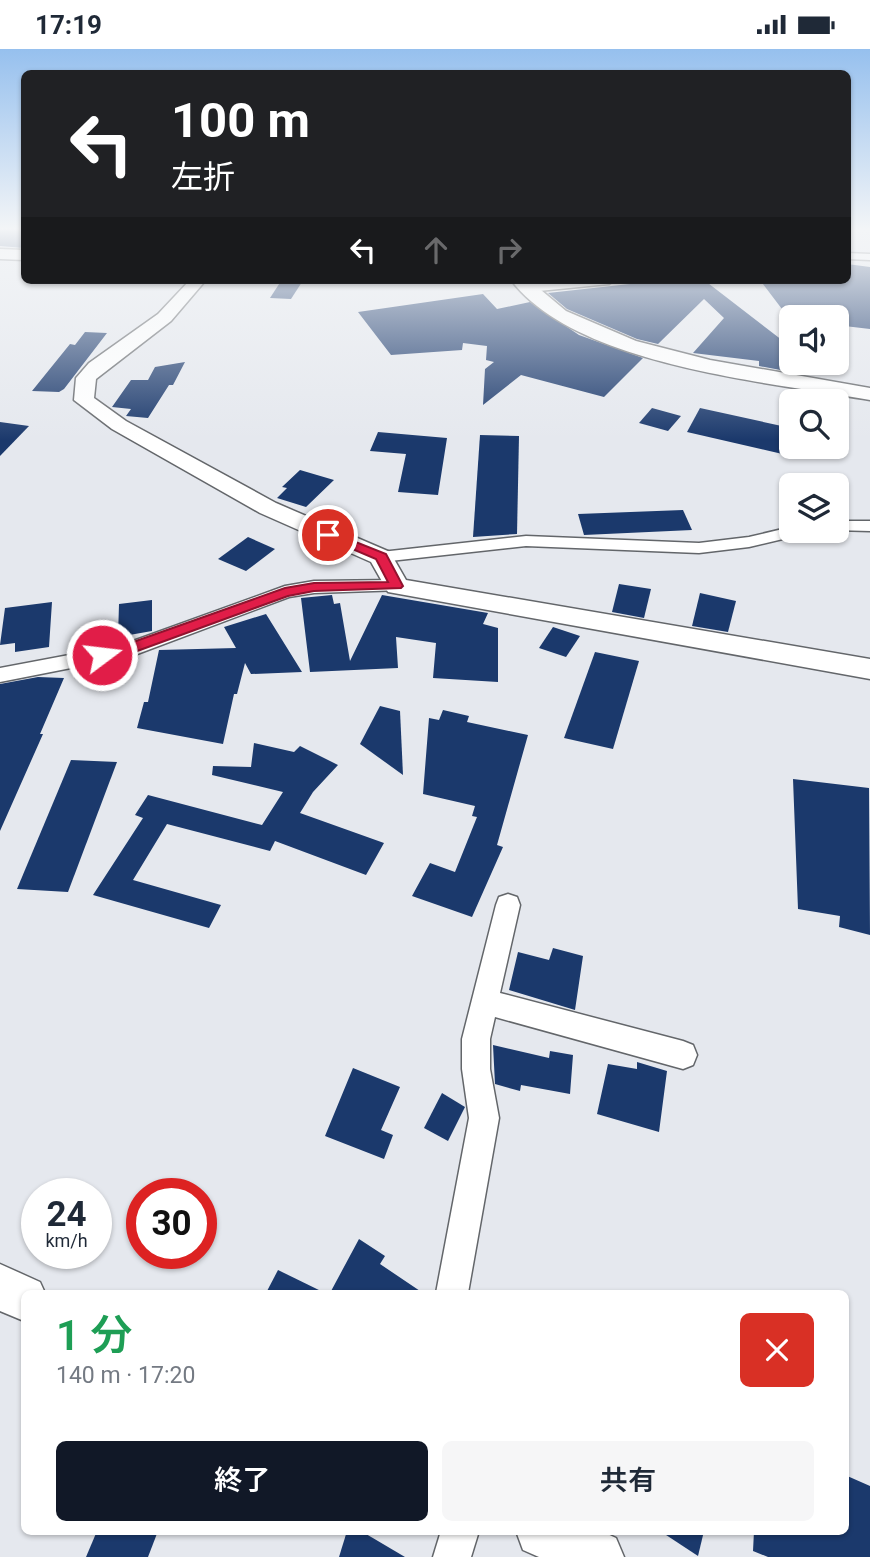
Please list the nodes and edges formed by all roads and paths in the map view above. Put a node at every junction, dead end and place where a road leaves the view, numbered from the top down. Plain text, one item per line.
1 (187, 298) edge
2 (541, 298) edge
3 (870, 394) edge
4 (849, 526) edge
5 (870, 526) edge
6 (779, 535) edge
7 (381, 557) junction
8 (397, 586) junction
9 (870, 670) edge
10 (0, 675) edge
11 (508, 905) dead end
12 (485, 1002) junction
13 (683, 1055) dead end
14 (0, 1287) edge
15 (453, 1290) edge
16 (21, 1297) edge
17 (459, 1535) edge
18 (550, 1535) edge
19 (452, 1557) edge
20 (597, 1557) edge

1 - 7 street
2 - 3 street
4 - 5 street
6 - 7 street
7 - 8 street
8 - 9 street
8 - 10 street
11 - 12 street
12 - 13 street
12 - 15 street
14 - 16 street
17 - 19 street
18 - 20 street

